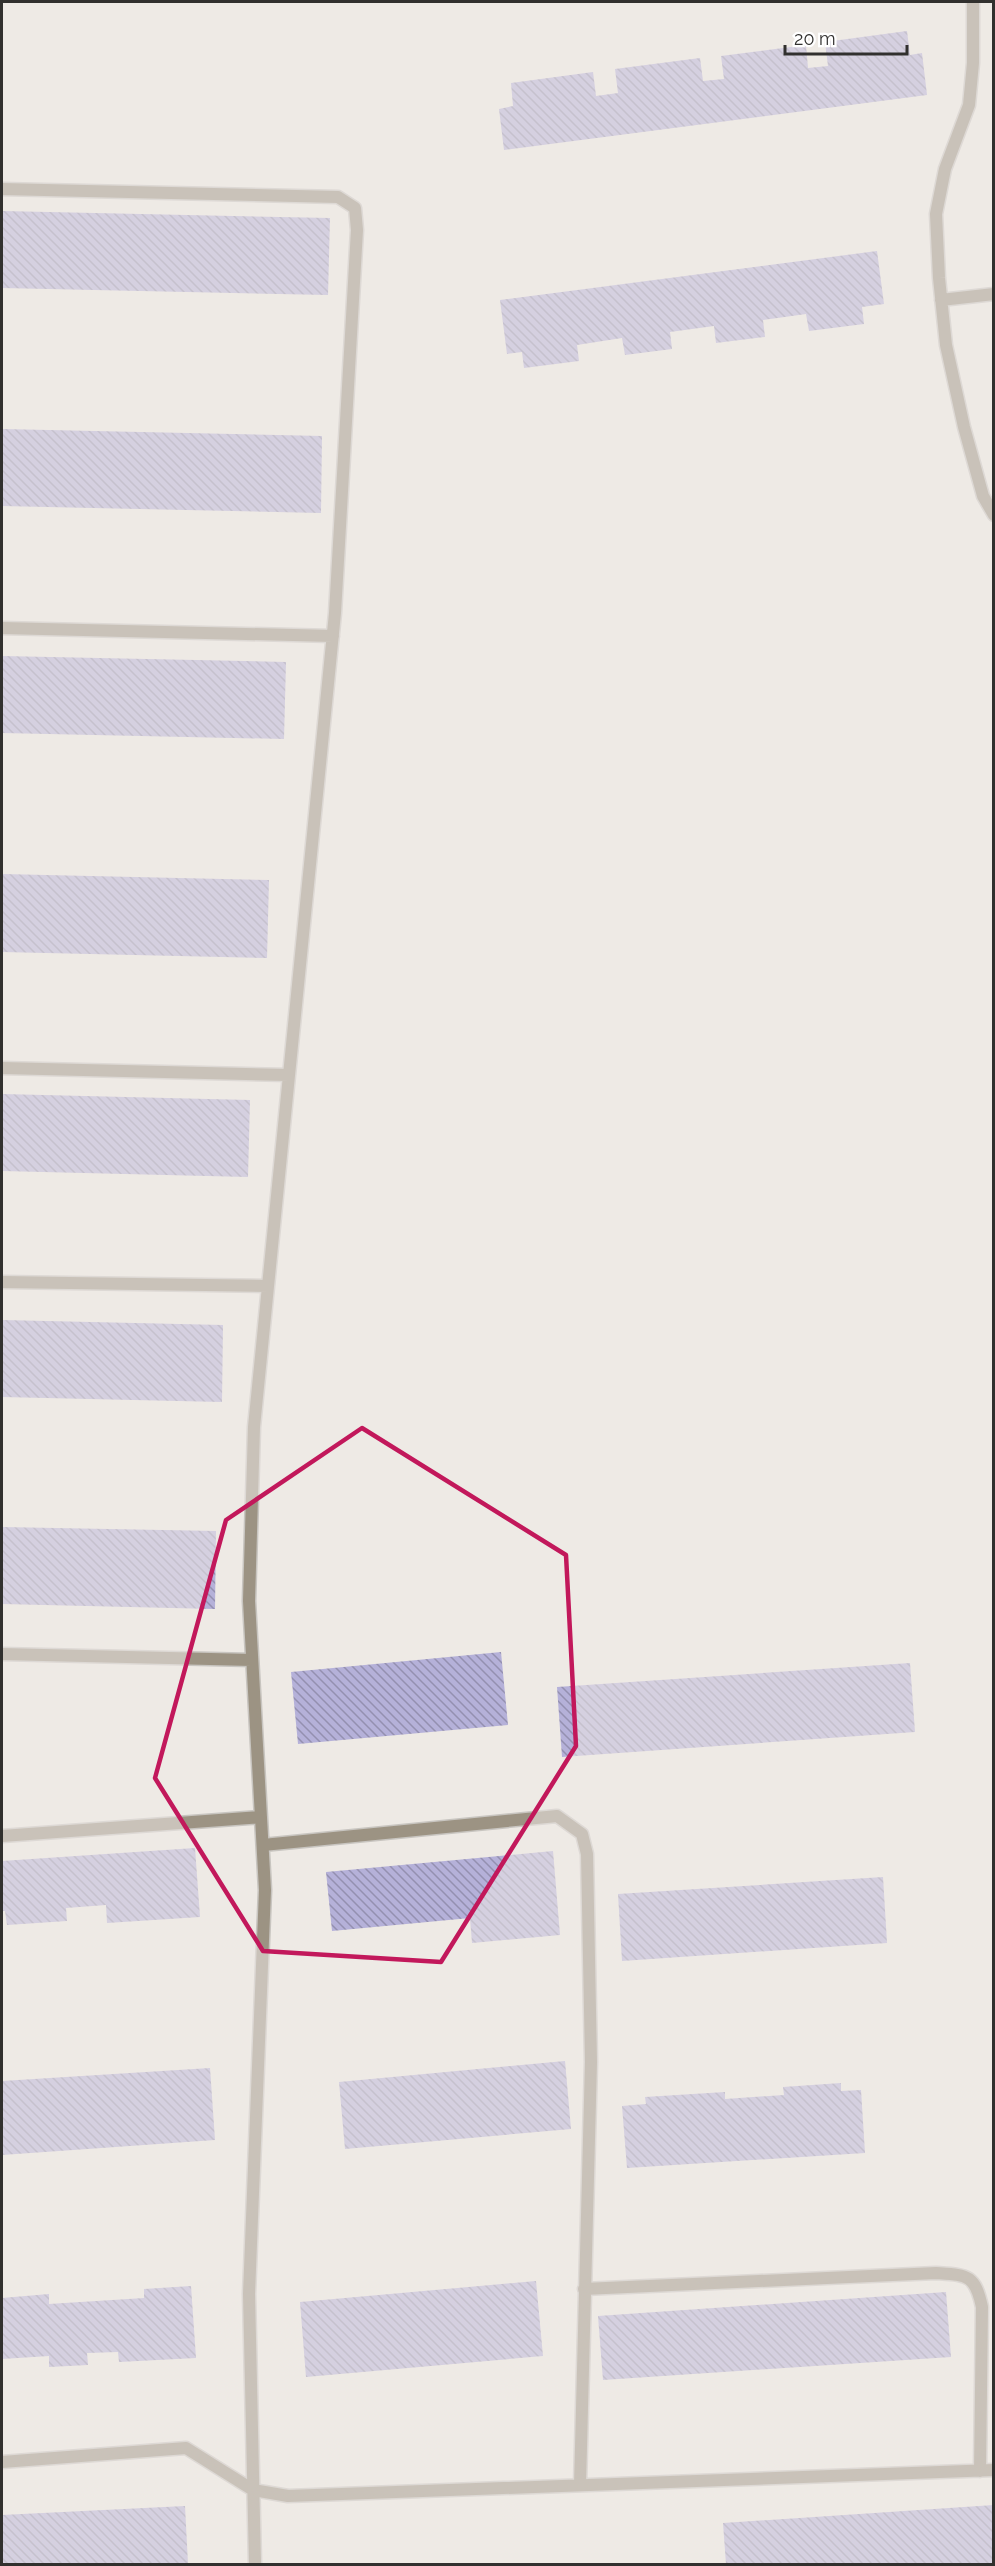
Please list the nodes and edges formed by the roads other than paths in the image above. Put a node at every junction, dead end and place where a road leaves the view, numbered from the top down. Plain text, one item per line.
1 (973, 2) edge
2 (2, 189) edge
3 (993, 294) edge
4 (941, 300) junction
5 (993, 515) edge
6 (2, 628) edge
7 (333, 636) junction
8 (2, 1068) edge
9 (289, 1075) junction
10 (2, 1282) edge
11 (268, 1286) junction
12 (2, 1654) edge
13 (252, 1660) junction
14 (261, 1817) junction
15 (2, 1836) edge
16 (263, 1845) junction
17 (584, 2289) junction
18 (2, 2462) edge
19 (993, 2470) edge
20 (980, 2471) junction
21 (580, 2485) junction
22 (253, 2490) junction
23 (255, 2565) edge

1 - 4 lane
2 - 7 lane
3 - 4 lane
4 - 5 lane
6 - 7 lane
7 - 9 lane
8 - 9 lane
9 - 11 lane
10 - 11 lane
11 - 13 lane
12 - 13 lane
13 - 14 lane
14 - 15 lane
14 - 16 lane
16 - 17 lane
16 - 22 lane
17 - 20 lane
17 - 21 lane
18 - 22 lane
19 - 20 lane
20 - 21 lane
21 - 22 lane
22 - 23 lane

